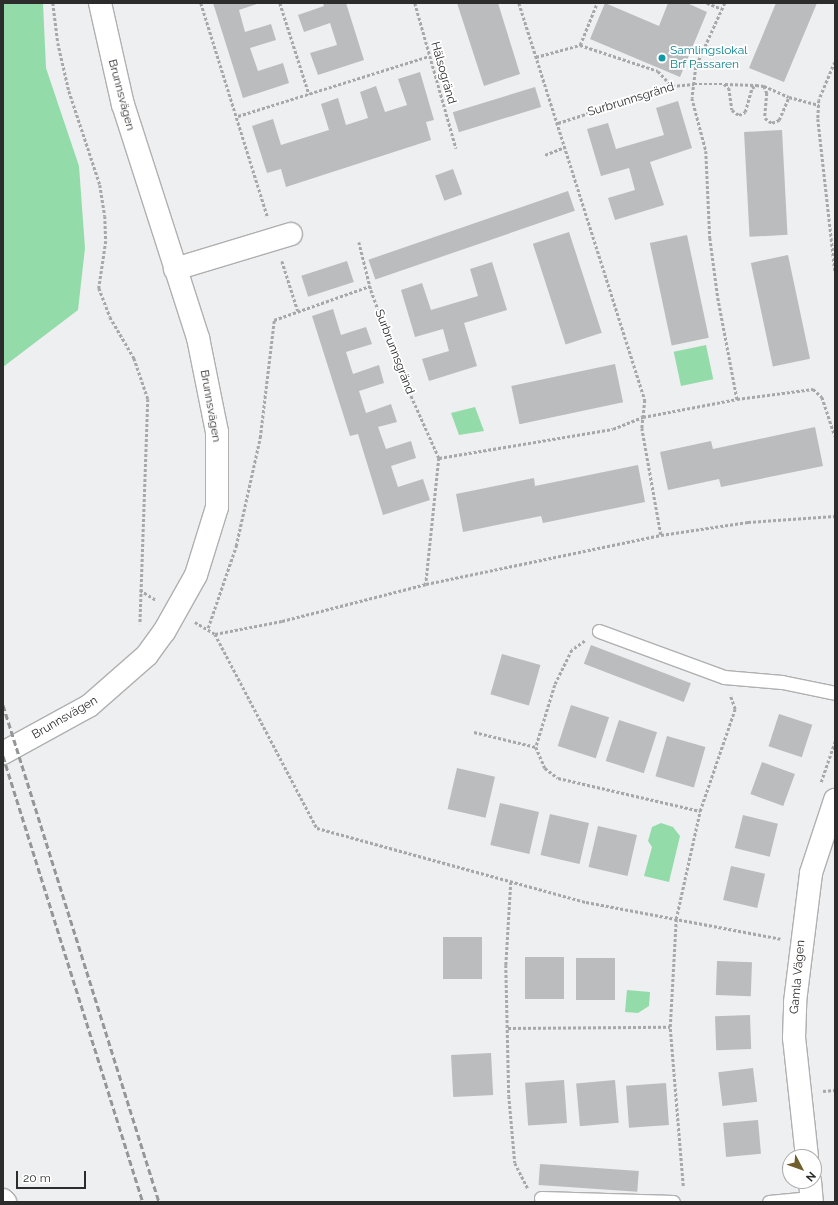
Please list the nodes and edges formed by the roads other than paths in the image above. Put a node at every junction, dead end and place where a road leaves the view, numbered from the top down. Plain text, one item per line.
1 (100, 3) edge
2 (283, 236) road end
3 (175, 269) junction
4 (599, 631) road end
5 (835, 693) edge
6 (3, 752) edge
7 (835, 800) edge
8 (806, 1149) edge
9 (811, 1194) edge
10 (541, 1198) road end
11 (679, 1198) edge
12 (3, 1200) edge
13 (5, 1202) edge
14 (769, 1202) edge

1 - 3 street, Brunnsvägen
2 - 3 street
3 - 6 street, Brunnsvägen
4 - 5 lane
7 - 8 street, Gamla Vägen
9 - 14 lane
10 - 11 lane
12 - 13 street

